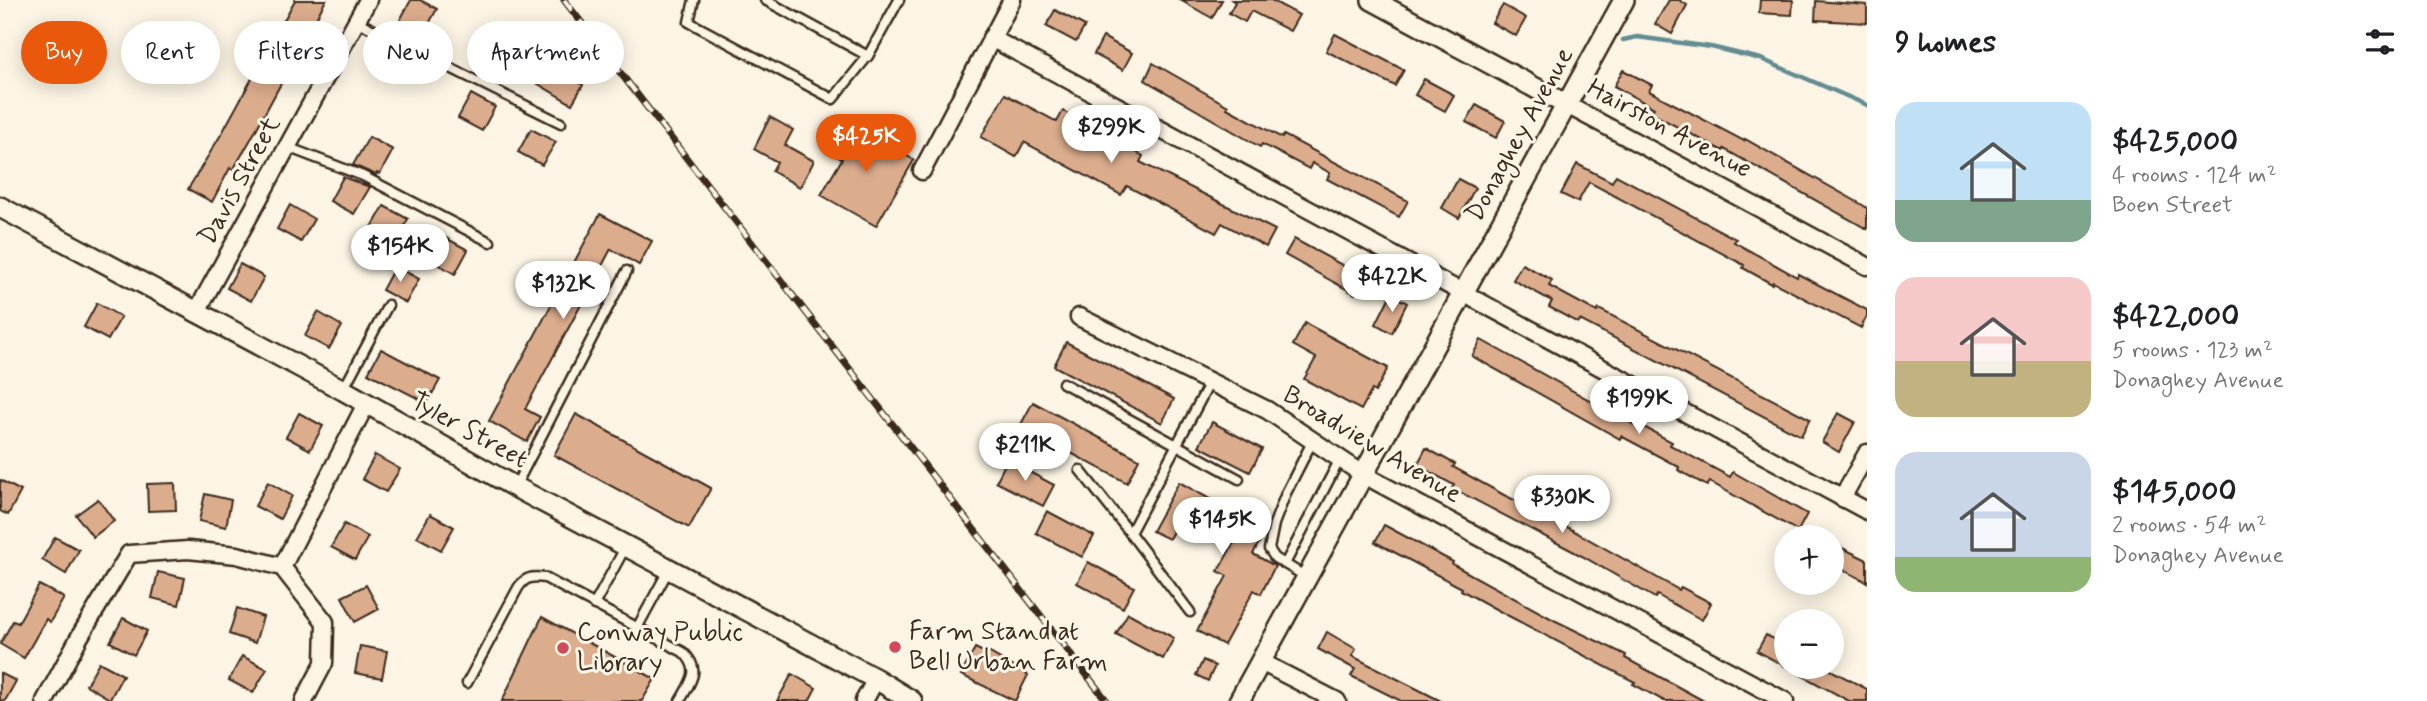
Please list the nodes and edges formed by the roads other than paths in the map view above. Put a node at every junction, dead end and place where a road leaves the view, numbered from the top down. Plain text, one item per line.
1 (368, 0) edge
2 (694, 0) edge
3 (765, 0) edge
4 (899, 0) edge
5 (1012, 0) edge
6 (1372, 0) edge
7 (1624, 0) edge
8 (356, 21) junction
9 (991, 38) junction
10 (868, 55) junction
11 (1567, 104) junction
12 (561, 123) dead end
13 (287, 147) junction
14 (922, 171) dead end
15 (0, 207) edge
16 (490, 242) dead end
17 (1867, 265) edge
18 (627, 271) dead end
19 (1463, 292) junction
20 (388, 304) dead end
21 (197, 313) junction
22 (1079, 317) dead end
23 (1210, 382) junction
24 (1063, 383) dead end
25 (342, 390) junction
26 (366, 404) junction
27 (1312, 440) junction
28 (1177, 446) junction
29 (1867, 453) edge
30 (1340, 459) junction
31 (1080, 470) dead end
32 (1364, 475) junction
33 (1239, 479) dead end
34 (515, 487) junction
35 (1842, 498) junction
36 (1867, 511) edge
37 (1130, 533) junction
38 (626, 546) junction
39 (1286, 564) junction
40 (282, 567) junction
41 (669, 569) junction
42 (1308, 578) junction
43 (594, 606) junction
44 (1190, 612) dead end
45 (637, 628) junction
46 (1261, 662) junction
47 (876, 679) junction
48 (467, 683) dead end
49 (45, 701) edge
50 (304, 701) edge
51 (680, 701) edge
52 (864, 701) edge
53 (912, 701) edge
54 (1240, 701) edge
55 (1337, 701) edge
56 (1785, 701) edge

1 - 8 street, Davis Street
2 - 10 lane
3 - 10 lane
4 - 10 lane
5 - 9 street
6 - 11 street, Hairston Avenue
7 - 11 street, Donaghey Avenue
8 - 12 lane
8 - 13 street, Davis Street
9 - 14 street
9 - 19 street
11 - 17 street, Hairston Avenue
11 - 19 street, Donaghey Avenue
13 - 16 lane
13 - 21 street, Davis Street
15 - 21 street, Tyler Street
18 - 34 lane
19 - 32 street, Donaghey Avenue
19 - 35 street
20 - 25 lane
21 - 25 street, Tyler Street
22 - 23 street, Broadview Avenue
23 - 27 street, Broadview Avenue
23 - 28 lane
24 - 28 lane
25 - 26 street, Tyler Street
26 - 34 street, Tyler Street
26 - 40 street
27 - 30 street, Broadview Avenue
27 - 39 lane
28 - 33 lane
28 - 37 lane
29 - 35 street
30 - 32 street, Broadview Avenue
30 - 39 lane
31 - 37 lane
32 - 42 street, Donaghey Avenue
32 - 56 street, Broadview Avenue
34 - 38 street, Tyler Street
35 - 36 street
37 - 44 lane
38 - 41 street, Tyler Street
38 - 43 lane
39 - 42 lane
40 - 49 street
40 - 50 street
41 - 45 lane
41 - 47 street, Tyler Street
42 - 46 street, Donaghey Avenue
43 - 45 lane
43 - 48 lane
45 - 51 lane
46 - 54 street, Donaghey Avenue
46 - 55 street
47 - 52 street
47 - 53 street, Tyler Street

